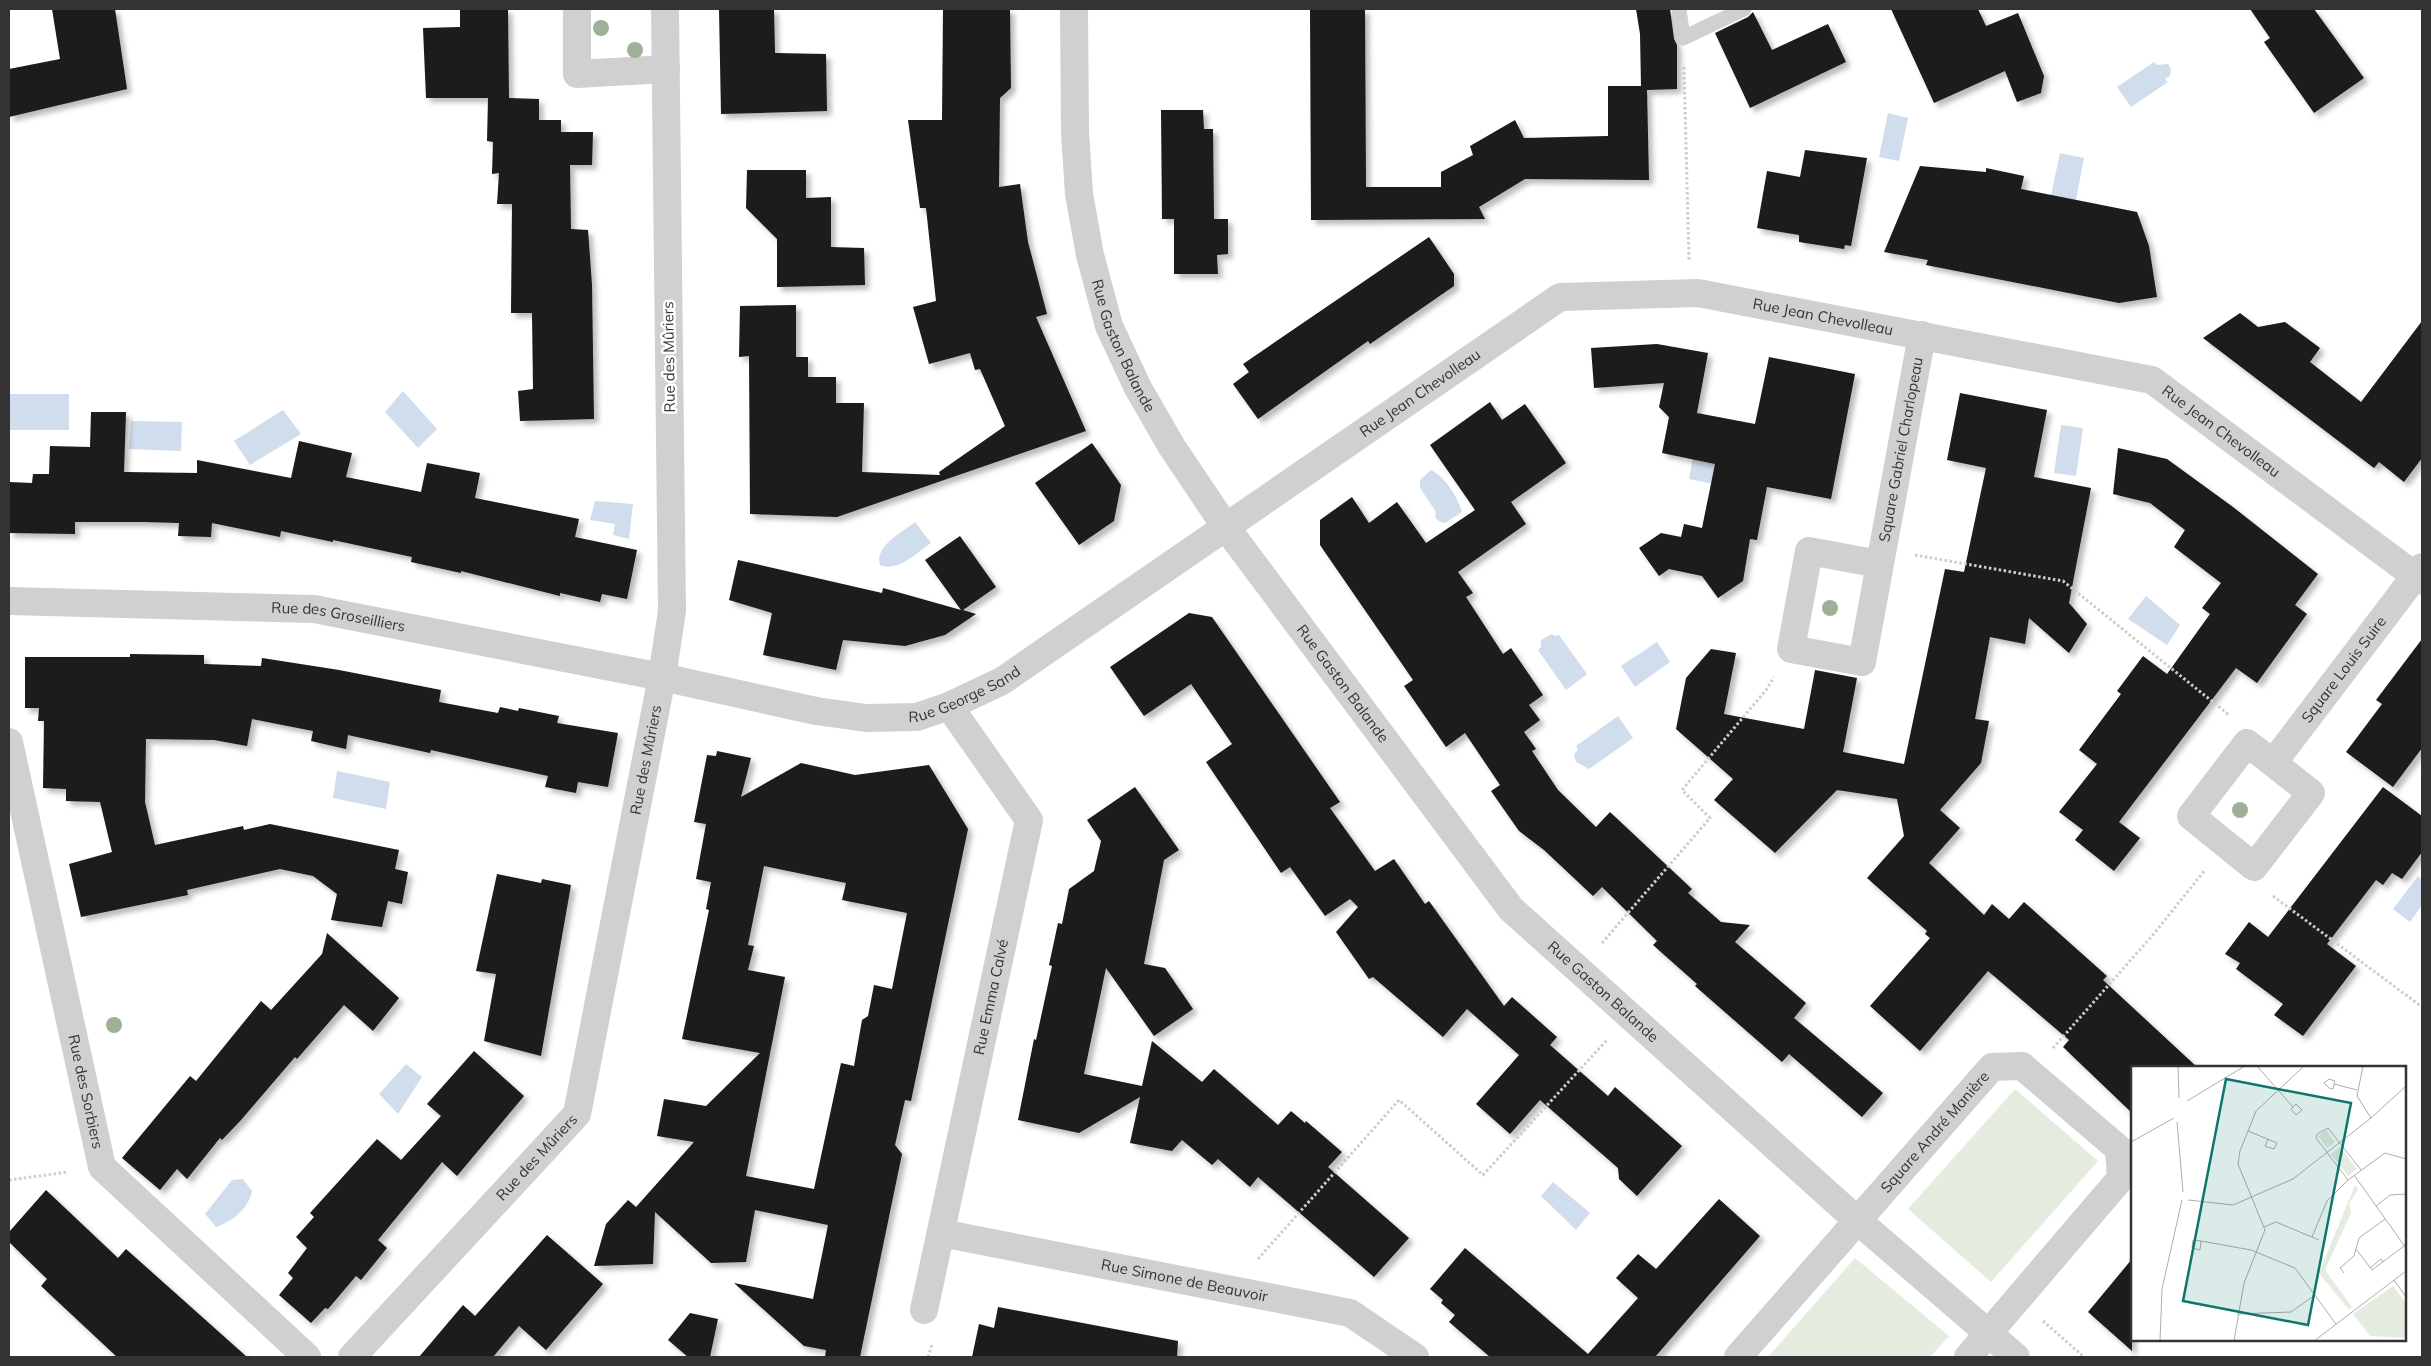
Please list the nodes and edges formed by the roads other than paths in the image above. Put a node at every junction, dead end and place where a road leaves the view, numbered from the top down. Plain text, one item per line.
1 (577, 9) edge
2 (665, 9) edge
3 (1074, 9) edge
4 (1679, 9) edge
5 (1744, 9) edge
6 (666, 69) junction
7 (1922, 335) junction
8 (1225, 526) junction
9 (1881, 557) junction
10 (2420, 575) edge
11 (9, 601) edge
12 (662, 677) junction
13 (949, 706) junction
14 (9, 742) edge
15 (2273, 763) junction
16 (1858, 1221) junction
17 (941, 1233) junction
18 (924, 1310) dead end
19 (1988, 1334) junction
20 (307, 1357) edge
21 (352, 1357) edge
22 (1415, 1357) edge
23 (1738, 1357) edge
24 (1968, 1357) edge
25 (2016, 1357) edge

1 - 6 street
2 - 6 street, Rue des Mûriers
3 - 8 street, Rue Gaston Balande
4 - 5 lane
6 - 12 street, Rue des Mûriers
7 - 8 street, Rue Jean Chevolleau
7 - 9 street, Square Gabriel Charlopeau
7 - 10 street, Rue Jean Chevolleau
8 - 13 street, Rue George Sand
8 - 16 street, Rue Gaston Balande
9 - 9 street, Square Gabriel Charlopeau
10 - 15 street, Square Louis Suire
11 - 12 street, Rue des Groseilliers
12 - 13 street, Rue George Sand
12 - 21 street, Rue des Mûriers
13 - 17 street, Rue Emma Calvé
14 - 20 street, Rue des Sorbiers
15 - 15 street
16 - 19 street, Rue Gaston Balande
16 - 19 street, Square André Manière
16 - 23 street, Square André Manière
17 - 18 street, Rue Emma Calvé
17 - 22 street, Rue Simone de Beauvoir
19 - 24 street, Square André Manière
19 - 25 street, Rue Gaston Balande

